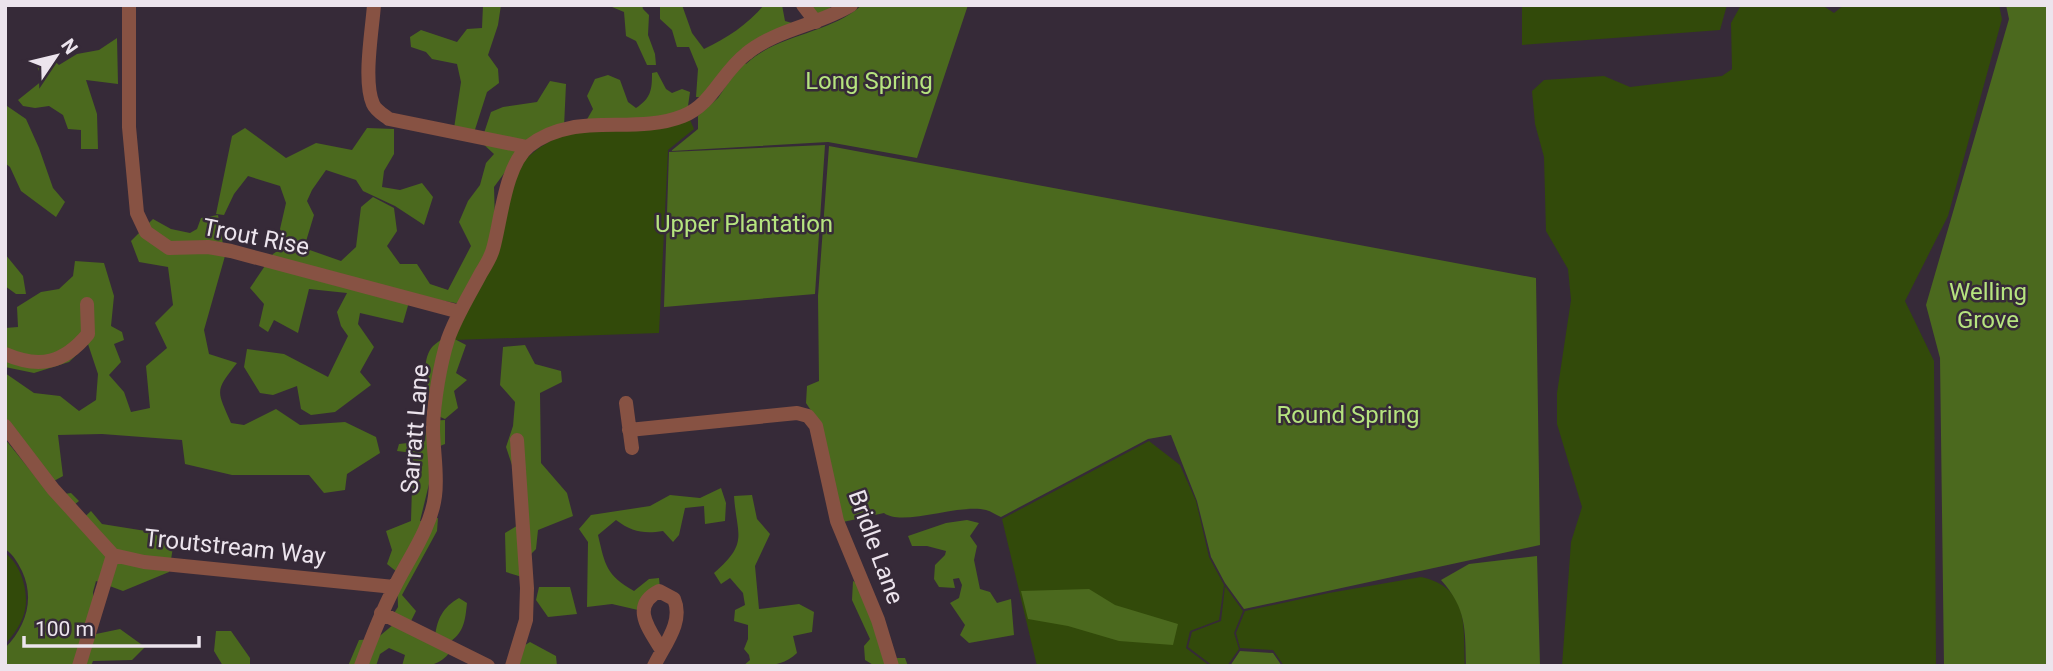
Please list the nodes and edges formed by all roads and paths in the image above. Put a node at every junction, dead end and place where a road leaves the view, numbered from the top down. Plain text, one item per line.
1 (129, 5) edge
2 (374, 5) edge
3 (803, 5) edge
4 (851, 5) edge
5 (816, 22) junction
6 (527, 147) junction
7 (87, 304) dead end
8 (460, 312) junction
9 (5, 354) edge
10 (626, 403) dead end
11 (5, 426) edge
12 (629, 430) junction
13 (517, 440) dead end
14 (632, 449) dead end
15 (113, 555) junction
16 (394, 587) junction
17 (381, 613) junction
18 (662, 649) dead end
19 (79, 666) edge
20 (361, 666) edge
21 (488, 666) edge
22 (512, 666) edge
23 (654, 666) edge
24 (892, 666) edge

1 - 8 street, Trout Rise
2 - 6 street
3 - 5 street
4 - 5 street
5 - 6 street
6 - 8 street, Sarratt Lane
7 - 9 street
8 - 16 street, Sarratt Lane
10 - 12 street
11 - 15 street, Troutstream Way
12 - 14 street
12 - 24 street, Bridle Lane
13 - 22 street
15 - 16 street, Troutstream Way
15 - 19 street
16 - 17 street, Sarratt Lane
17 - 20 street, Sarratt Lane
17 - 21 street
18 - 23 street

